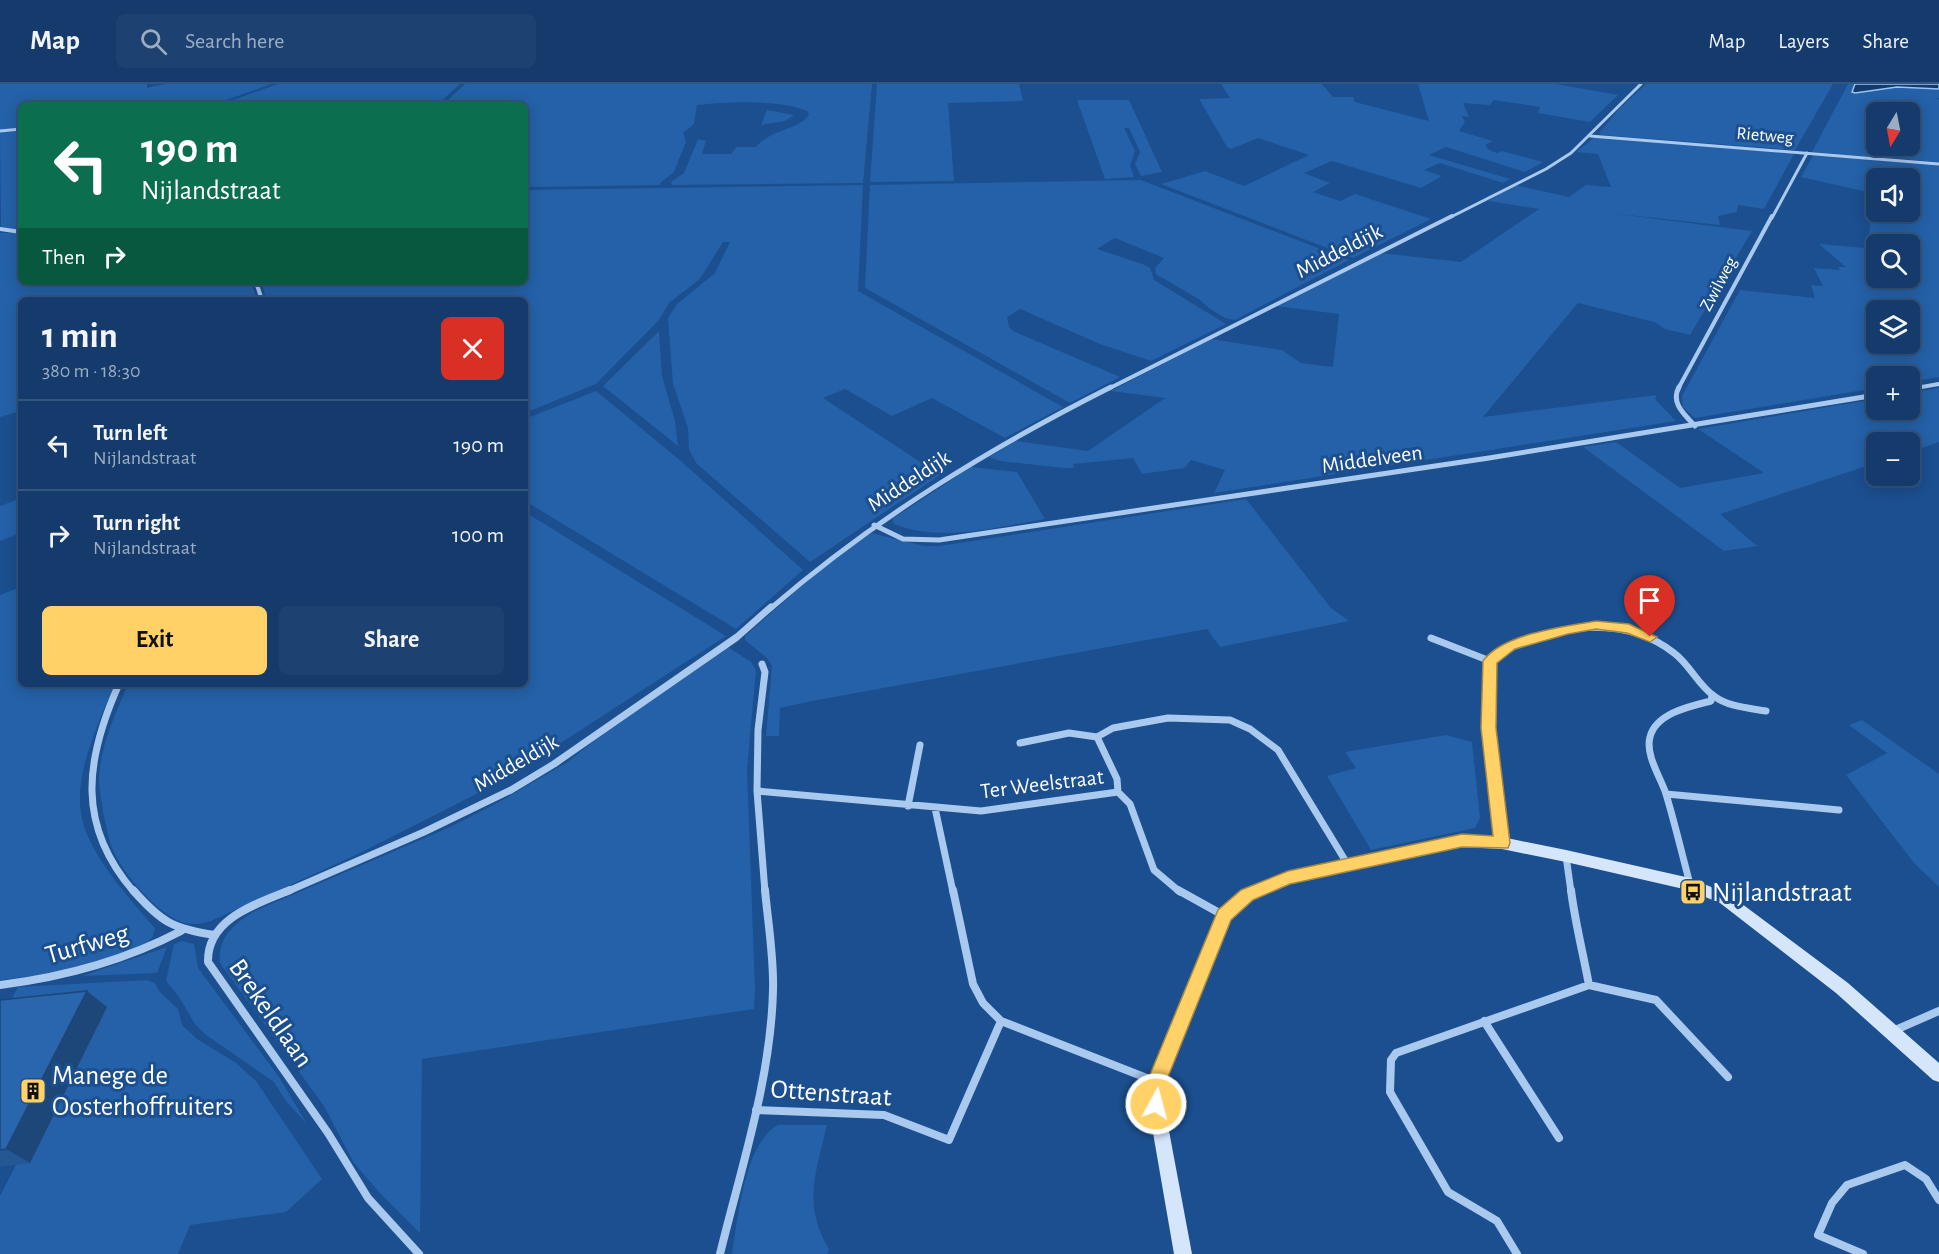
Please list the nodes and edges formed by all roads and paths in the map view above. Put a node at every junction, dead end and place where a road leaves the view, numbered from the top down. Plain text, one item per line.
1 (1641, 84) edge
2 (18, 129) edge
3 (0, 131) edge
4 (1590, 136) junction
5 (1807, 153) junction
6 (1939, 164) edge
7 (0, 229) edge
8 (18, 232) edge
9 (1939, 384) edge
10 (1920, 387) edge
11 (1866, 397) edge
12 (1695, 426) junction
13 (874, 525) junction
14 (1431, 638) dead end
15 (1490, 661) junction
16 (762, 664) dead end
17 (118, 687) edge
18 (1712, 695) junction
19 (1766, 711) dead end
20 (1097, 737) junction
21 (1020, 743) dead end
22 (920, 745) dead end
23 (757, 790) junction
24 (1118, 792) junction
25 (1666, 794) junction
26 (908, 806) junction
27 (935, 808) junction
28 (1839, 810) dead end
29 (1502, 843) junction
30 (1566, 856) junction
31 (1348, 865) junction
32 (1690, 885) junction
33 (1224, 915) junction
34 (182, 930) junction
35 (215, 935) junction
36 (0, 985) edge
37 (1589, 985) junction
38 (1939, 1011) edge
39 (1001, 1021) junction
40 (1484, 1022) junction
41 (1893, 1031) junction
42 (1939, 1074) edge
43 (1728, 1077) dead end
44 (1157, 1082) junction
45 (756, 1110) junction
46 (1559, 1138) dead end
47 (1937, 1186) edge
48 (1939, 1200) edge
49 (419, 1254) edge
50 (720, 1254) edge
51 (1183, 1254) edge
52 (1517, 1254) edge
53 (1863, 1254) edge

1 - 4 street, Middeldijk
2 - 3 street
4 - 5 street, Rietweg
4 - 13 street, Middeldijk
5 - 6 street, Rietweg
5 - 12 street, Zwilweg
7 - 8 street
9 - 10 street
11 - 12 street, Middelveen
12 - 13 street, Middelveen
13 - 35 street, Middeldijk
14 - 15 street
15 - 18 street
15 - 29 street
16 - 23 street
17 - 34 street, Brekeldlaan
18 - 19 street
18 - 25 street
20 - 21 street
20 - 24 street
20 - 31 street
22 - 26 street
23 - 26 street, Ter Weelstraat
23 - 45 street
24 - 27 street, Ter Weelstraat
24 - 33 street, Ter Weelstraat
25 - 28 street
25 - 32 street
26 - 27 street, Ter Weelstraat
27 - 39 street
29 - 30 street
29 - 31 street
30 - 32 street
30 - 37 street
31 - 33 street
32 - 41 street
33 - 44 street
34 - 35 street, Brekeldlaan
34 - 36 street, Turfweg
35 - 49 street, Brekeldlaan
37 - 40 street
37 - 43 street
38 - 41 street
39 - 44 street
39 - 45 street, Ottenstraat
40 - 46 street
40 - 52 street
41 - 42 street
44 - 51 street
45 - 50 street
47 - 48 street
47 - 53 street

